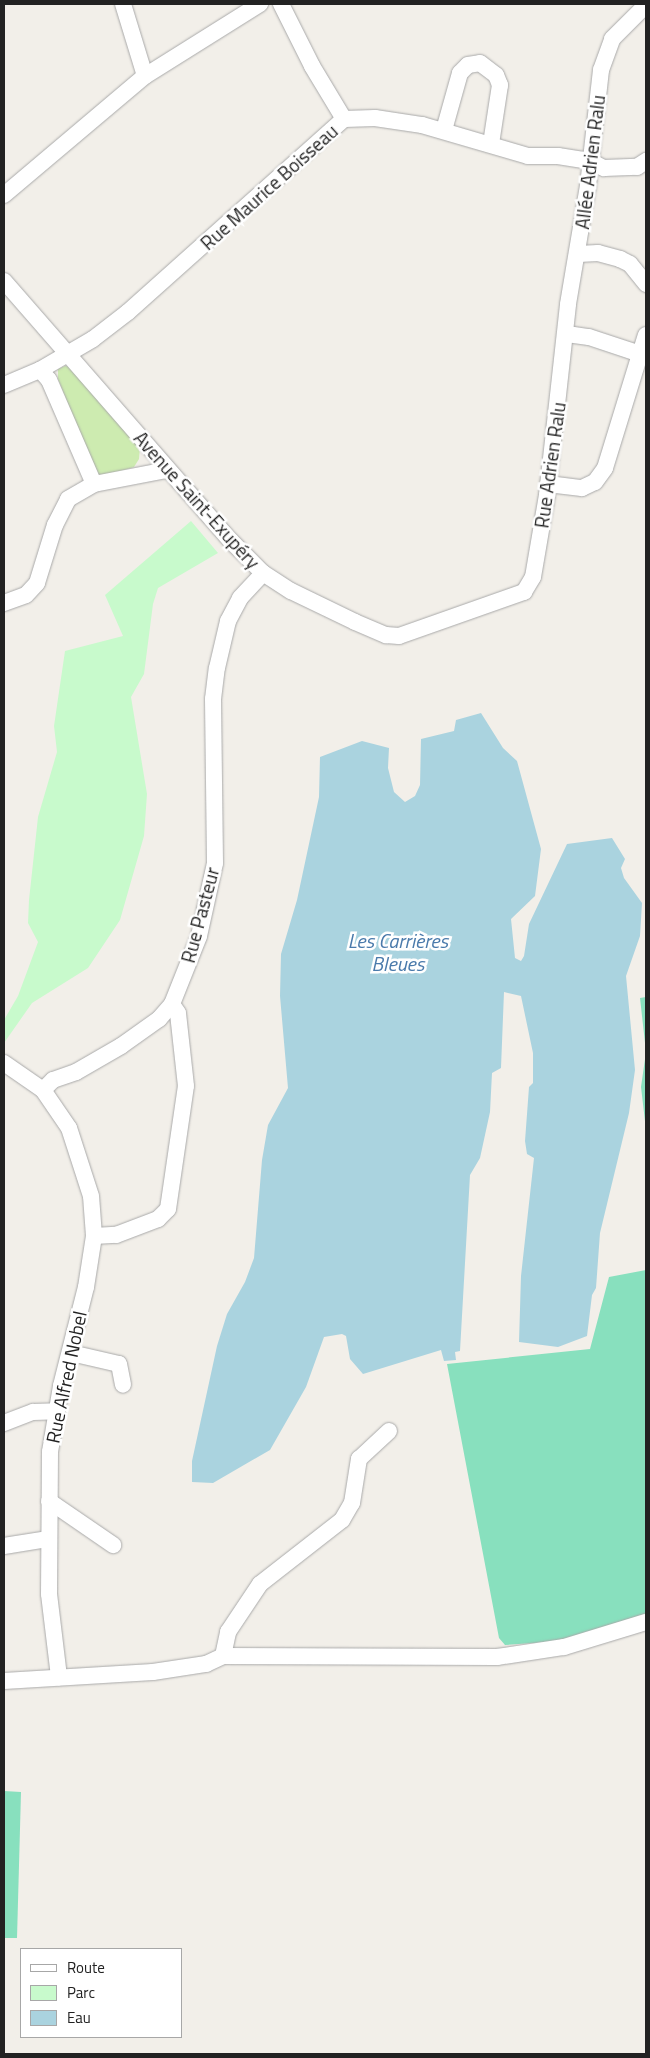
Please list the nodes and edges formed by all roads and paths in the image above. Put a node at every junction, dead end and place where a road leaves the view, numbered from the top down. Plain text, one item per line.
1 (123, 4) edge
2 (260, 4) edge
3 (282, 4) edge
4 (646, 5) edge
5 (145, 76) junction
6 (344, 119) junction
7 (444, 130) junction
8 (491, 144) junction
9 (646, 161) edge
10 (590, 162) junction
11 (8, 191) edge
12 (578, 254) junction
13 (4, 281) edge
14 (646, 284) edge
15 (567, 334) junction
16 (646, 335) edge
17 (66, 353) junction
18 (644, 356) edge
19 (40, 370) junction
20 (4, 385) edge
21 (166, 470) junction
22 (94, 484) junction
23 (548, 484) junction
24 (263, 572) junction
25 (524, 592) joint
26 (4, 603) edge
27 (172, 1004) junction
28 (4, 1063) edge
29 (43, 1090) junction
30 (94, 1236) junction
31 (70, 1353) junction
32 (123, 1385) dead end
33 (57, 1411) junction
34 (4, 1423) edge
35 (388, 1431) dead end
36 (49, 1501) junction
37 (48, 1539) junction
38 (113, 1545) dead end
39 (4, 1546) edge
40 (646, 1622) edge
41 (223, 1656) junction
42 (59, 1677) junction
43 (4, 1681) edge

1 - 5 street
2 - 5 street
3 - 6 street
4 - 10 street, Allée Adrien Ralu
5 - 11 street
6 - 7 street, Rue Maurice Boisseau
6 - 17 street, Rue Maurice Boisseau
7 - 8 street, Rue Maurice Boisseau
7 - 8 street
8 - 10 street, Rue Maurice Boisseau
9 - 10 street, Rue Maurice Boisseau
10 - 12 street, Allée Adrien Ralu
12 - 14 street
12 - 15 street, Allée Adrien Ralu
13 - 17 street, Avenue Saint-Exupéry
15 - 18 street
15 - 23 street, Rue Adrien Ralu
16 - 18 street
17 - 19 street, Rue Maurice Boisseau
17 - 21 street, Avenue Saint-Exupéry
18 - 23 street
19 - 20 street, Rue Maurice Boisseau
19 - 22 street
21 - 22 street
21 - 24 street, Avenue Saint-Exupéry
22 - 26 street
23 - 25 street, Rue Adrien Ralu
24 - 25 street, Avenue Saint-Exupéry
24 - 27 street, Rue Pasteur
27 - 29 street, Rue Pasteur
27 - 30 street
28 - 29 street
29 - 30 street, Rue Alfred Nobel
30 - 31 street, Rue Alfred Nobel
31 - 32 street
31 - 33 street, Rue Alfred Nobel
33 - 34 street
33 - 36 street, Rue Alfred Nobel
35 - 41 street
36 - 37 street, Rue Alfred Nobel
36 - 38 street
37 - 39 street
37 - 42 street, Rue Alfred Nobel
40 - 41 street
41 - 42 street
42 - 43 street

